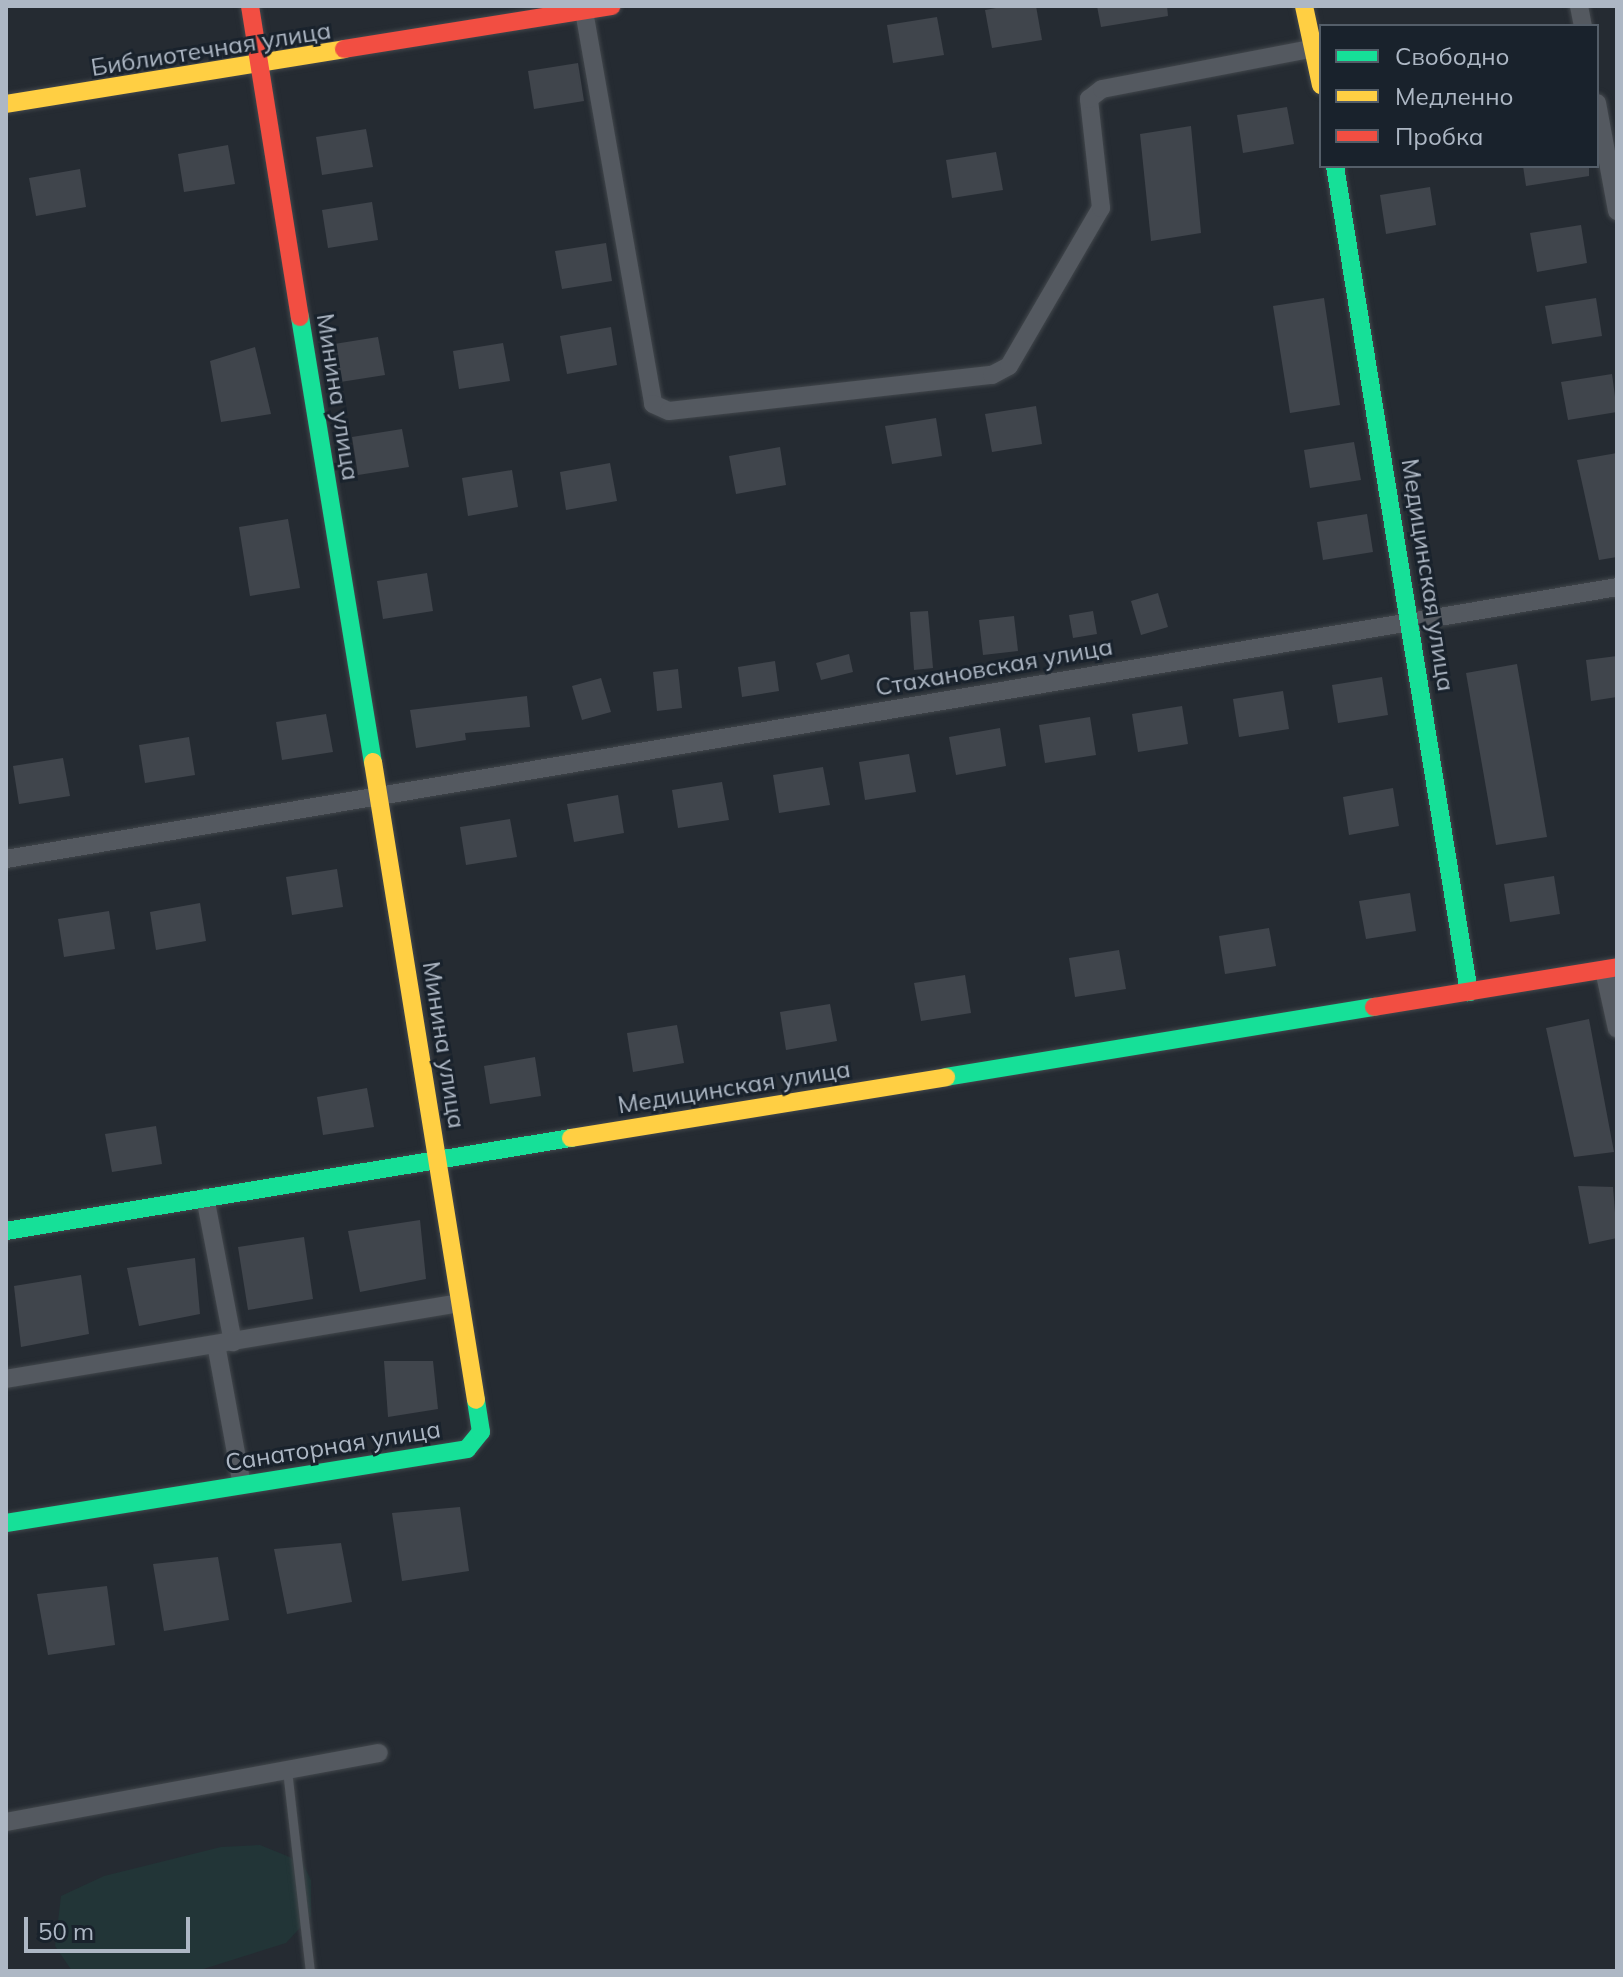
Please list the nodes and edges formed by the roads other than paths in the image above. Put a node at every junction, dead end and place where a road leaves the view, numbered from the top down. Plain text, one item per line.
1 (250, 6) edge
2 (612, 6) edge
3 (1304, 6) edge
4 (584, 11) junction
5 (1315, 48) junction
6 (259, 67) junction
7 (1319, 73) edge
8 (6, 104) edge
9 (1599, 114) edge
10 (1335, 168) edge
11 (1617, 211) edge
12 (1617, 587) edge
13 (1412, 621) junction
14 (380, 796) junction
15 (6, 859) edge
16 (1610, 969) edge
17 (1469, 992) junction
18 (1617, 1029) edge
19 (439, 1159) junction
20 (205, 1197) junction
21 (6, 1231) edge
22 (461, 1303) junction
23 (225, 1343) junction
24 (6, 1379) edge
25 (242, 1485) junction
26 (6, 1523) edge
27 (379, 1753) dead end
28 (287, 1770) junction
29 (6, 1822) edge
30 (310, 1971) edge

1 - 6 street, Минина улица
2 - 4 street, Библиотечная улица
3 - 5 street
4 - 5 street
4 - 6 street, Библиотечная улица
5 - 7 street
6 - 8 street, Библиотечная улица
6 - 14 street, Минина улица
9 - 11 street
10 - 13 street, Медицинская улица
12 - 13 street, Стахановская улица
13 - 14 street, Стахановская улица
13 - 17 street, Медицинская улица
14 - 15 street
14 - 19 street, Минина улица
16 - 17 street, Медицинская улица
16 - 18 street
17 - 19 street, Медицинская улица
19 - 20 street, Медицинская улица
19 - 22 street, Санаторная улица
20 - 21 street, Медицинская улица
20 - 23 street
22 - 23 street
22 - 25 street, Санаторная улица
23 - 24 street
23 - 25 street
25 - 26 street, Санаторная улица
27 - 28 street
28 - 29 street
28 - 30 lane

